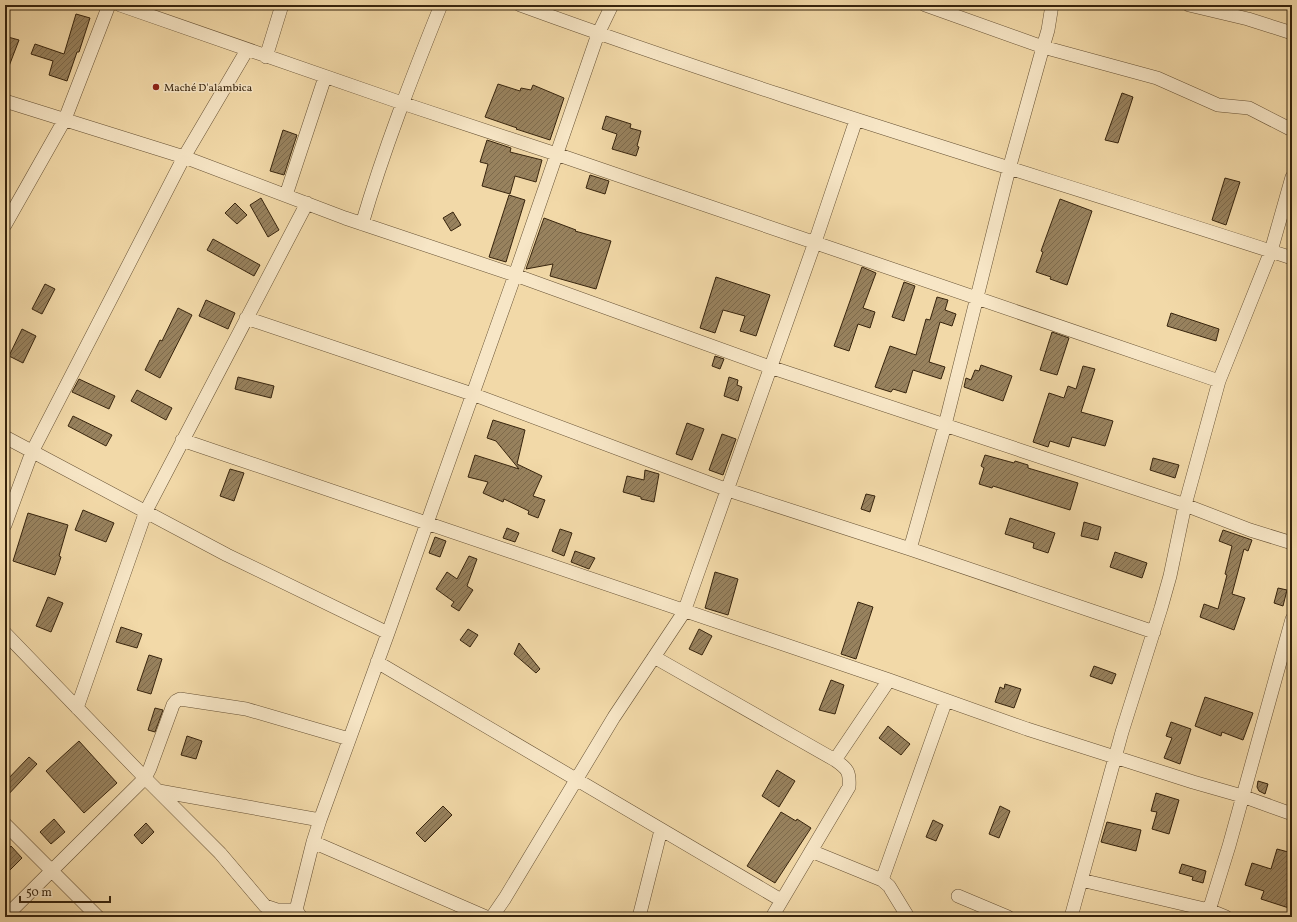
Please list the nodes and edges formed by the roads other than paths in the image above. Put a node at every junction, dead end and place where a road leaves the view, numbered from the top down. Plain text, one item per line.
1 (109, 5) edge
2 (120, 5) edge
3 (282, 5) edge
4 (441, 5) edge
5 (520, 5) edge
6 (612, 5) edge
7 (925, 5) edge
8 (1052, 5) edge
9 (1189, 5) edge
10 (1292, 33) edge
11 (598, 34) junction
12 (1044, 48) junction
13 (246, 50) junction
14 (266, 57) junction
15 (325, 77) junction
16 (5, 101) edge
17 (402, 104) junction
18 (65, 119) junction
19 (856, 120) junction
20 (1292, 130) edge
21 (556, 154) junction
22 (184, 157) junction
23 (1009, 169) junction
24 (1292, 177) edge
25 (286, 195) junction
26 (307, 203) junction
27 (362, 224) junction
28 (5, 225) edge
29 (815, 242) junction
30 (1271, 251) junction
31 (1292, 258) edge
32 (515, 275) junction
33 (976, 298) junction
34 (246, 318) junction
35 (770, 367) junction
36 (1219, 381) junction
37 (472, 394) junction
38 (945, 425) junction
39 (5, 437) edge
40 (182, 440) junction
41 (32, 452) junction
42 (728, 490) junction
43 (1185, 505) junction
44 (146, 511) junction
45 (427, 523) junction
46 (5, 525) edge
47 (1292, 543) edge
48 (910, 549) junction
49 (684, 612) junction
50 (1292, 619) edge
51 (1154, 632) junction
52 (5, 633) edge
53 (388, 633) junction
54 (654, 657) junction
55 (377, 662) junction
56 (889, 680) junction
57 (946, 700) junction
58 (77, 708) junction
59 (349, 739) junction
60 (1115, 756) junction
61 (836, 760) junction
62 (145, 778) junction
63 (576, 780) junction
64 (159, 791) junction
65 (1242, 796) junction
66 (1292, 814) edge
67 (320, 820) junction
68 (5, 824) edge
69 (661, 830) junction
70 (313, 842) junction
71 (811, 851) junction
72 (52, 871) junction
73 (882, 880) junction
74 (1081, 880) junction
75 (958, 896) dead end
76 (781, 900) junction
77 (1208, 913) edge
78 (298, 914) edge
79 (5, 917) edge
80 (98, 917) edge
81 (486, 917) edge
82 (492, 917) edge
83 (639, 917) edge
84 (772, 917) edge
85 (908, 917) edge
86 (1008, 917) edge
87 (1071, 917) edge
88 (1226, 917) edge

1 - 18 street
2 - 13 street
3 - 14 street
4 - 17 street
5 - 11 street
6 - 11 street
7 - 12 street
8 - 12 street
9 - 10 street
11 - 19 street
11 - 21 street
12 - 20 street
12 - 23 street
13 - 14 street
13 - 22 street
14 - 15 street
15 - 17 street
15 - 25 street
16 - 18 street
17 - 21 street
17 - 27 street
18 - 22 street
18 - 28 street
19 - 23 street
19 - 29 street
21 - 29 street
21 - 32 street
22 - 25 street
22 - 41 street
23 - 30 street
23 - 33 street
24 - 30 street
25 - 26 street
26 - 27 street
26 - 34 street
27 - 32 street
29 - 33 street
29 - 35 street
30 - 31 street
30 - 36 street
32 - 35 street
32 - 37 street
33 - 36 street
33 - 38 street
34 - 37 street
34 - 40 street
35 - 38 street
35 - 42 street
36 - 43 street
37 - 42 street
37 - 45 street
38 - 43 street
38 - 48 street
39 - 41 street
40 - 44 street
40 - 45 street
41 - 44 street
41 - 46 street
42 - 48 street
42 - 49 street
43 - 47 street
43 - 51 street
44 - 53 street
44 - 58 street
45 - 49 street
45 - 53 street
48 - 51 street
49 - 54 street
49 - 56 street
50 - 65 street
51 - 60 street
52 - 58 street
53 - 55 street
54 - 61 street
54 - 63 street
55 - 59 street
55 - 63 street
56 - 57 street
56 - 61 street
57 - 60 street
57 - 73 street
58 - 62 street
59 - 62 street
59 - 67 street
60 - 65 street
60 - 74 street
61 - 71 street
62 - 64 street
62 - 72 street
63 - 69 street
63 - 82 street
64 - 67 street
64 - 78 street
65 - 66 street
65 - 77 street
67 - 70 street
68 - 72 street
69 - 76 street
69 - 83 street
70 - 78 street
70 - 81 street
71 - 73 street
71 - 76 street
72 - 79 street
72 - 80 street
73 - 85 street
74 - 77 street
74 - 87 street
75 - 86 street
76 - 84 street
77 - 88 street

